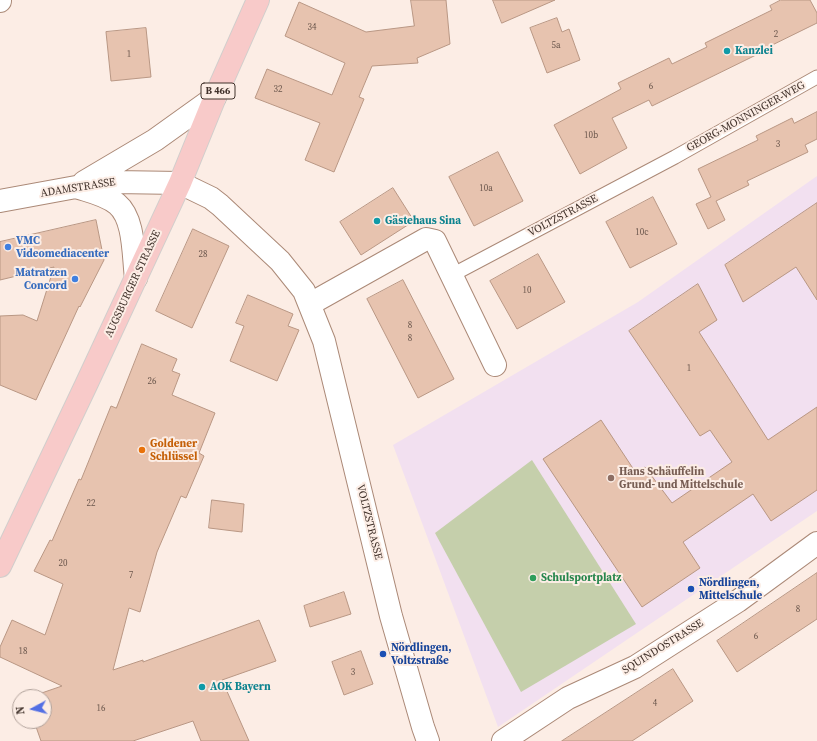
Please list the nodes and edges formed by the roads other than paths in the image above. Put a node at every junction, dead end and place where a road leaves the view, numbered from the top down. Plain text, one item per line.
1 (258, 0) edge
2 (817, 77) edge
3 (215, 97) junction
4 (675, 157) joint
5 (180, 183) junction
6 (76, 187) junction
7 (0, 201) edge
8 (452, 276) junction
9 (136, 278) junction
10 (310, 304) junction
11 (495, 365) dead end
12 (817, 542) edge
13 (0, 566) edge
14 (428, 741) edge
15 (503, 741) edge

1 - 3 main road, AUGSBURGER STRASSE / B 466
2 - 4 lane, GEORG-MONNINGER-WEG
3 - 5 main road, AUGSBURGER STRASSE / B 466
3 - 6 street, B 466
4 - 8 lane, VOLTZSTRASSE
5 - 6 street, ADAMSTRASSE / B 466
5 - 9 main road, AUGSBURGER STRASSE
5 - 10 street, VOLTZSTRASSE
6 - 7 street, ADAMSTRASSE / B 466
6 - 9 street, B 466
8 - 10 street
8 - 11 street
9 - 13 main road, AUGSBURGER STRASSE
10 - 14 street, VOLTZSTRASSE
12 - 15 street, SQUINDOSTRASSE

